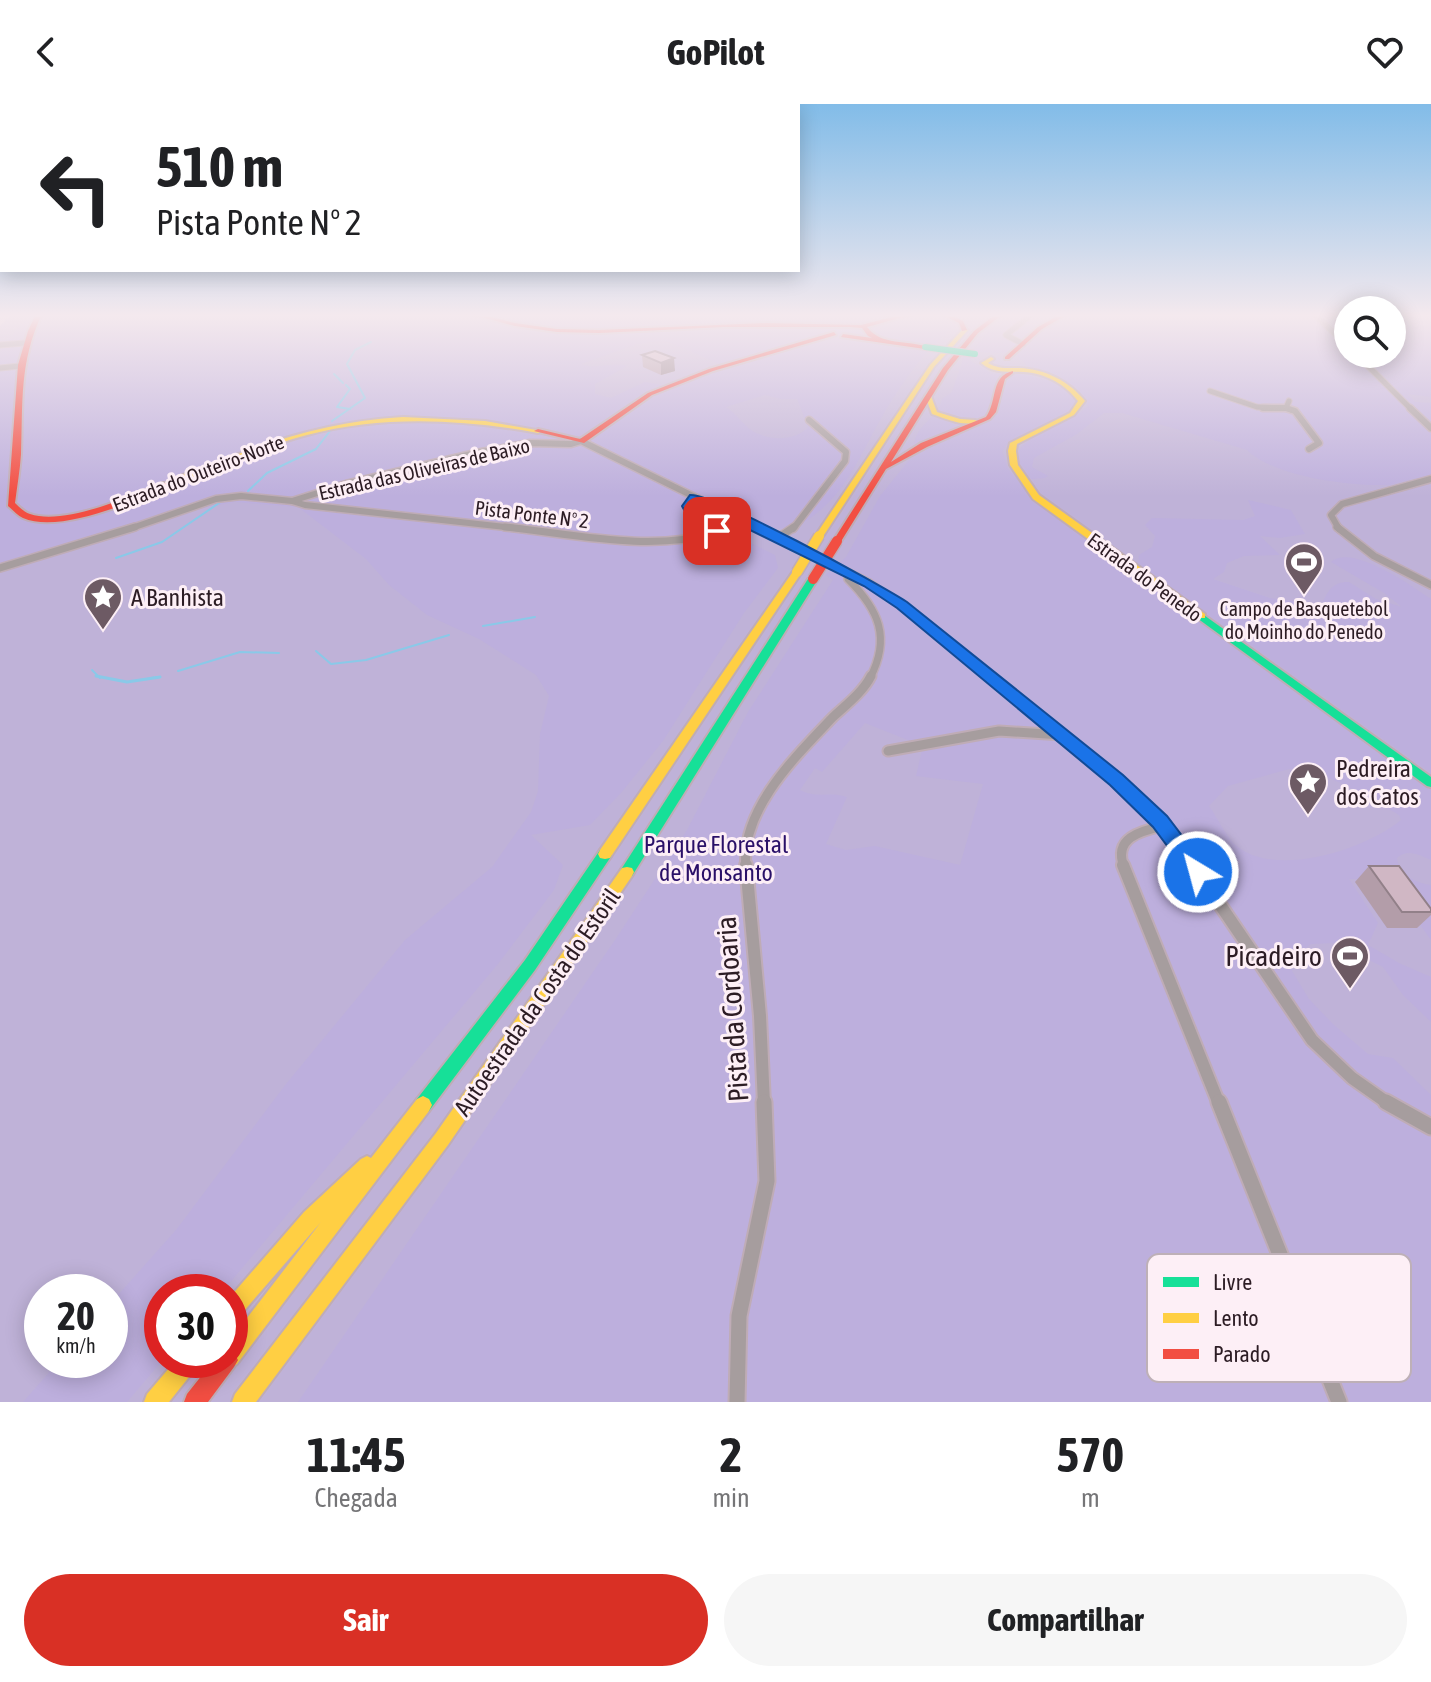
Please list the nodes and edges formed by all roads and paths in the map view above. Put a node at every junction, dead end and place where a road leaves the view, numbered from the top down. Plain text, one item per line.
1 (19, 375) edge
2 (699, 375) edge
3 (926, 375) edge
4 (943, 375) edge
5 (996, 375) edge
6 (1009, 375) edge
7 (1028, 375) edge
8 (1377, 375) edge
9 (1217, 394) dead end
10 (928, 396) junction
11 (1289, 401) dead end
12 (1286, 408) junction
13 (809, 420) dead end
14 (1431, 428) edge
15 (581, 441) junction
16 (1309, 449) dead end
17 (882, 470) junction
18 (1431, 479) edge
19 (695, 498) junction
20 (292, 501) junction
21 (778, 538) junction
22 (0, 568) edge
23 (848, 573) junction
24 (1431, 585) edge
25 (1065, 736) junction
26 (888, 751) dead end
27 (1431, 783) edge
28 (1163, 826) junction
29 (1431, 1127) edge
30 (403, 1131) junction
31 (1280, 1254) edge
32 (248, 1291) edge
33 (248, 1333) edge
34 (175, 1378) edge
35 (214, 1378) edge
36 (1331, 1382) edge
37 (155, 1402) edge
38 (195, 1402) edge
39 (245, 1402) edge
40 (737, 1402) edge
41 (1339, 1402) edge

1 - 15 main road, Estrada do Outeiro-Norte
2 - 15 main road
3 - 30 main road, Autoestrada da Costa do Estoril, bridge
4 - 10 main road, Autoestrada da Costa do Estoril
5 - 10 main road
6 - 17 main road
7 - 27 main road, Estrada do Penedo
8 - 14 street
9 - 12 street
10 - 17 main road, Autoestrada da Costa do Estoril
11 - 12 street
12 - 16 street
13 - 21 street
15 - 19 street
15 - 20 street, Estrada das Oliveiras de Baixo
17 - 39 main road, Autoestrada da Costa do Estoril, bridge
18 - 24 street
19 - 20 street, Pista Ponte Nº 2
19 - 21 street
20 - 22 street, Estrada das Oliveiras de Baixo
21 - 23 street
23 - 25 street
23 - 40 street, Pista da Cordoaria
25 - 26 street
25 - 28 street
28 - 29 street
28 - 31 street
30 - 32 main road
30 - 33 main road, Autoestrada da Costa do Estoril
34 - 37 main road
35 - 38 main road, Autoestrada da Costa do Estoril
36 - 41 street

